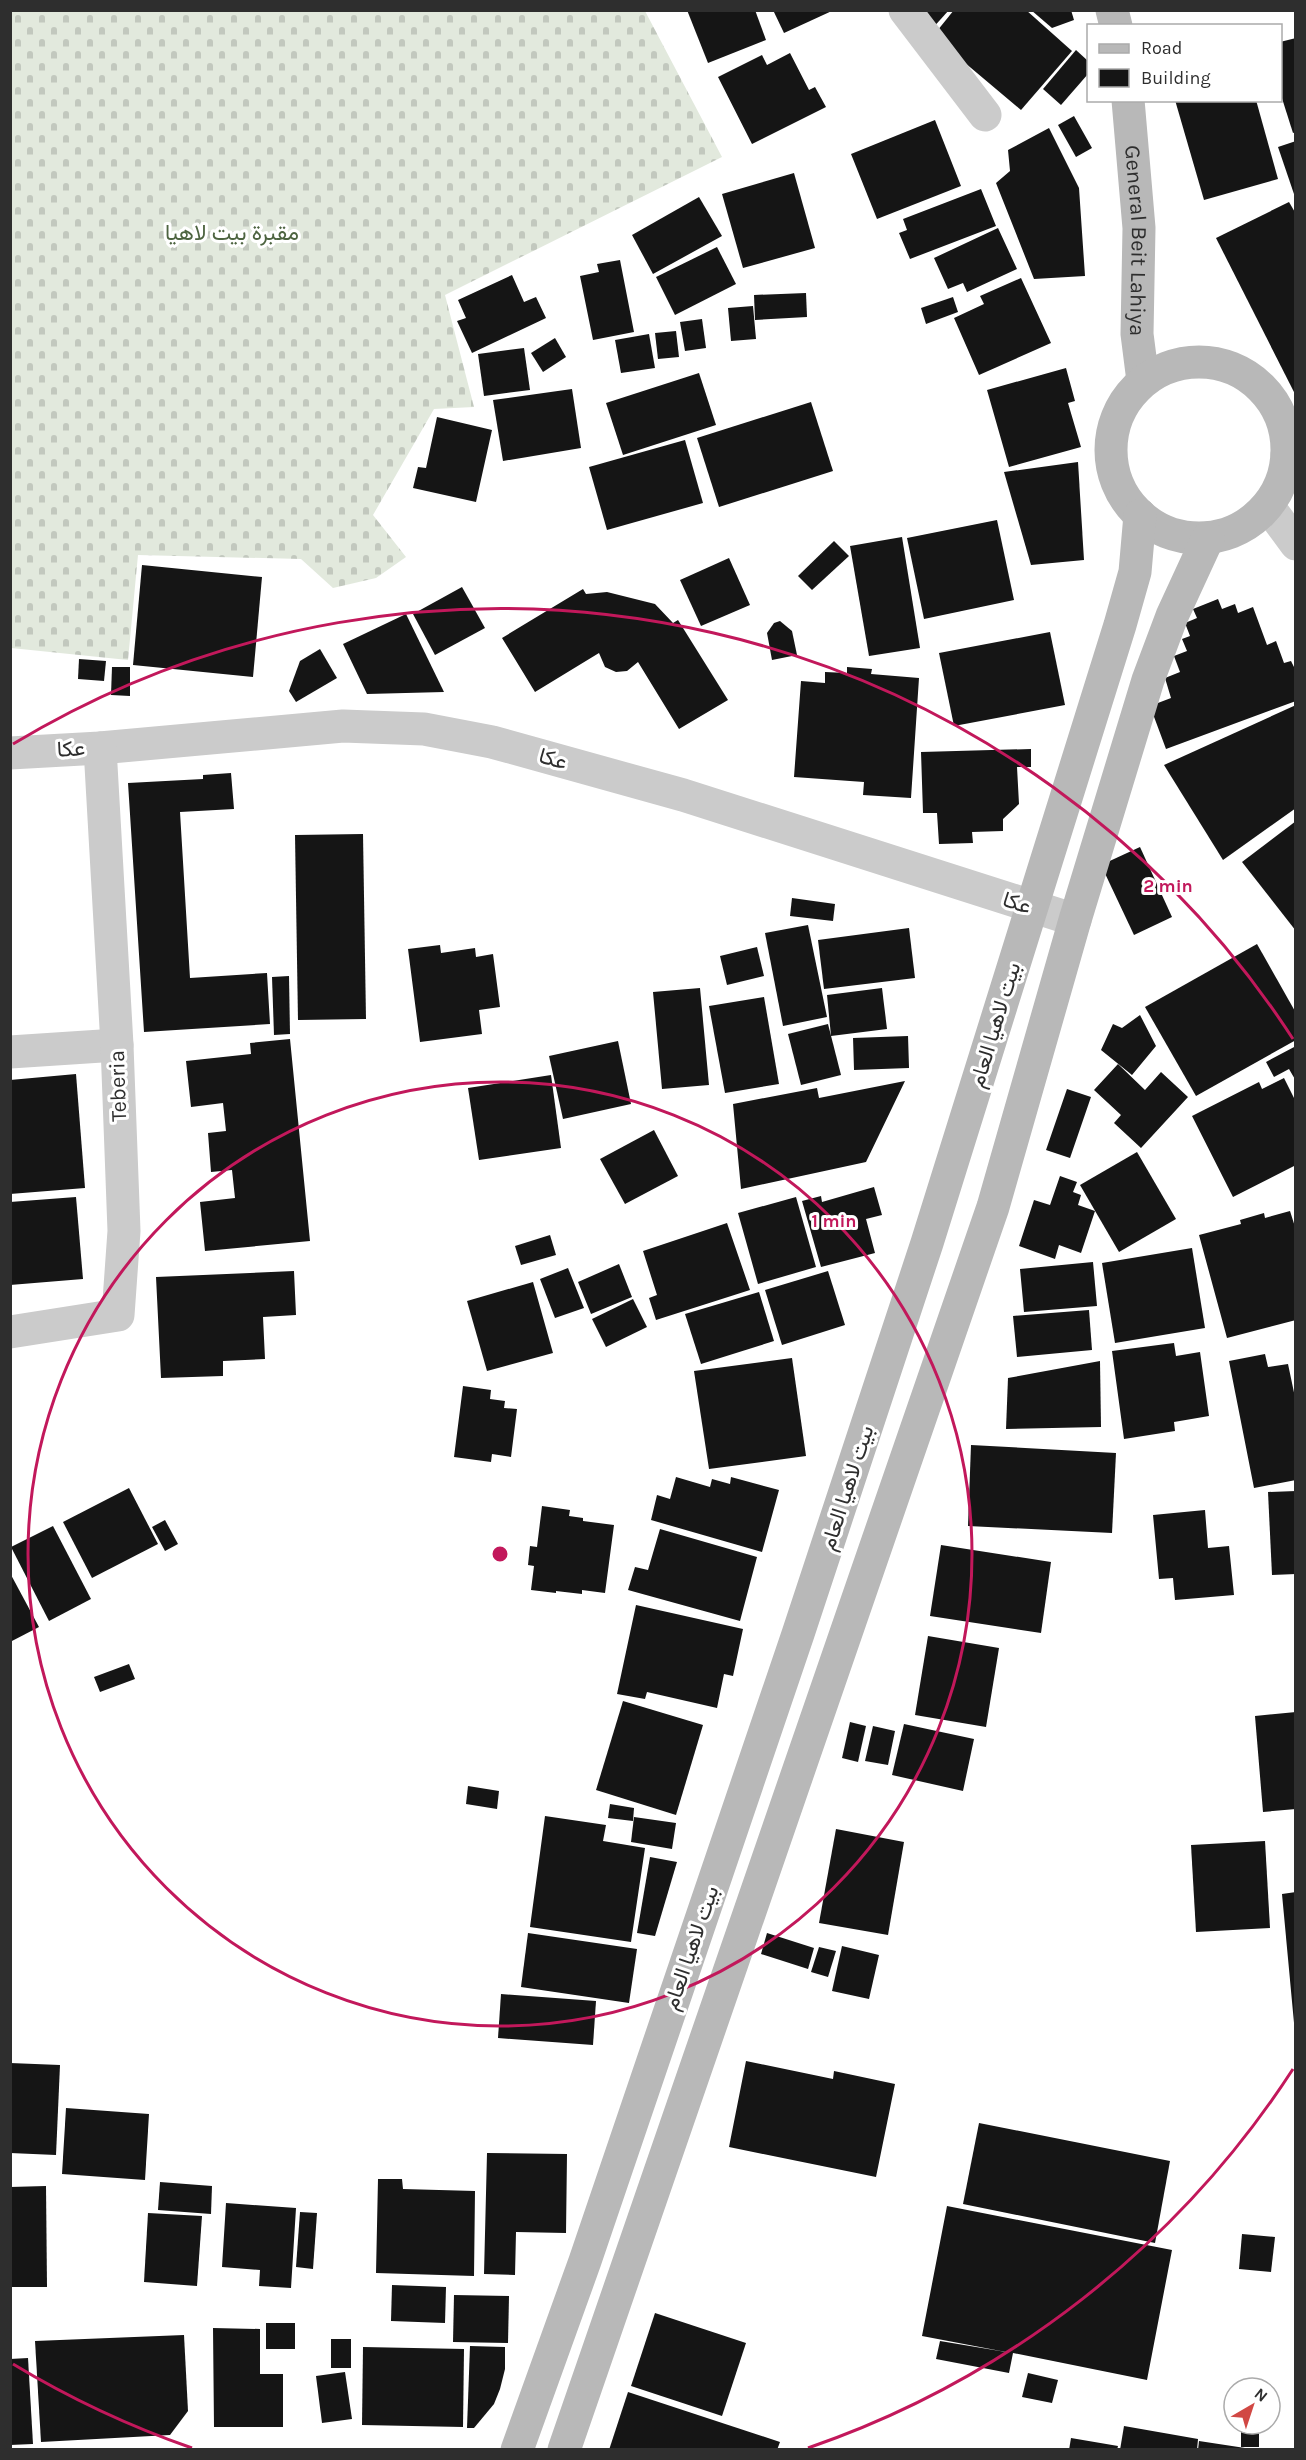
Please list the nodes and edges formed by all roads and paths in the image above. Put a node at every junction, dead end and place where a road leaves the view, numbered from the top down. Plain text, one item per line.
1 (904, 10) edge
2 (1128, 102) edge
3 (985, 115) dead end
4 (1143, 381) junction
5 (1292, 455) edge
6 (1268, 506) junction
7 (1140, 515) junction
8 (1208, 538) junction
9 (1296, 544) edge
10 (100, 748) junction
11 (10, 753) edge
12 (1032, 908) junction
13 (1075, 921) junction
14 (117, 1045) junction
15 (10, 1052) edge
16 (10, 1332) edge
17 (517, 2450) edge
18 (564, 2450) edge

1 - 3 street
2 - 4 main road, General Beit Lahiya
4 - 5 main road
4 - 7 main road
5 - 6 main road
6 - 8 main road
6 - 9 street
7 - 8 main road
7 - 12 main road, بيت لاهيا العام
8 - 13 main road, بيت لاهيا العام
10 - 11 street, عكا
10 - 12 street, عكا
10 - 14 street, Teberia
12 - 13 street, عكا
12 - 17 main road, بيت لاهيا العام
13 - 18 main road, بيت لاهيا العام
14 - 15 street
14 - 16 street, Teberia

